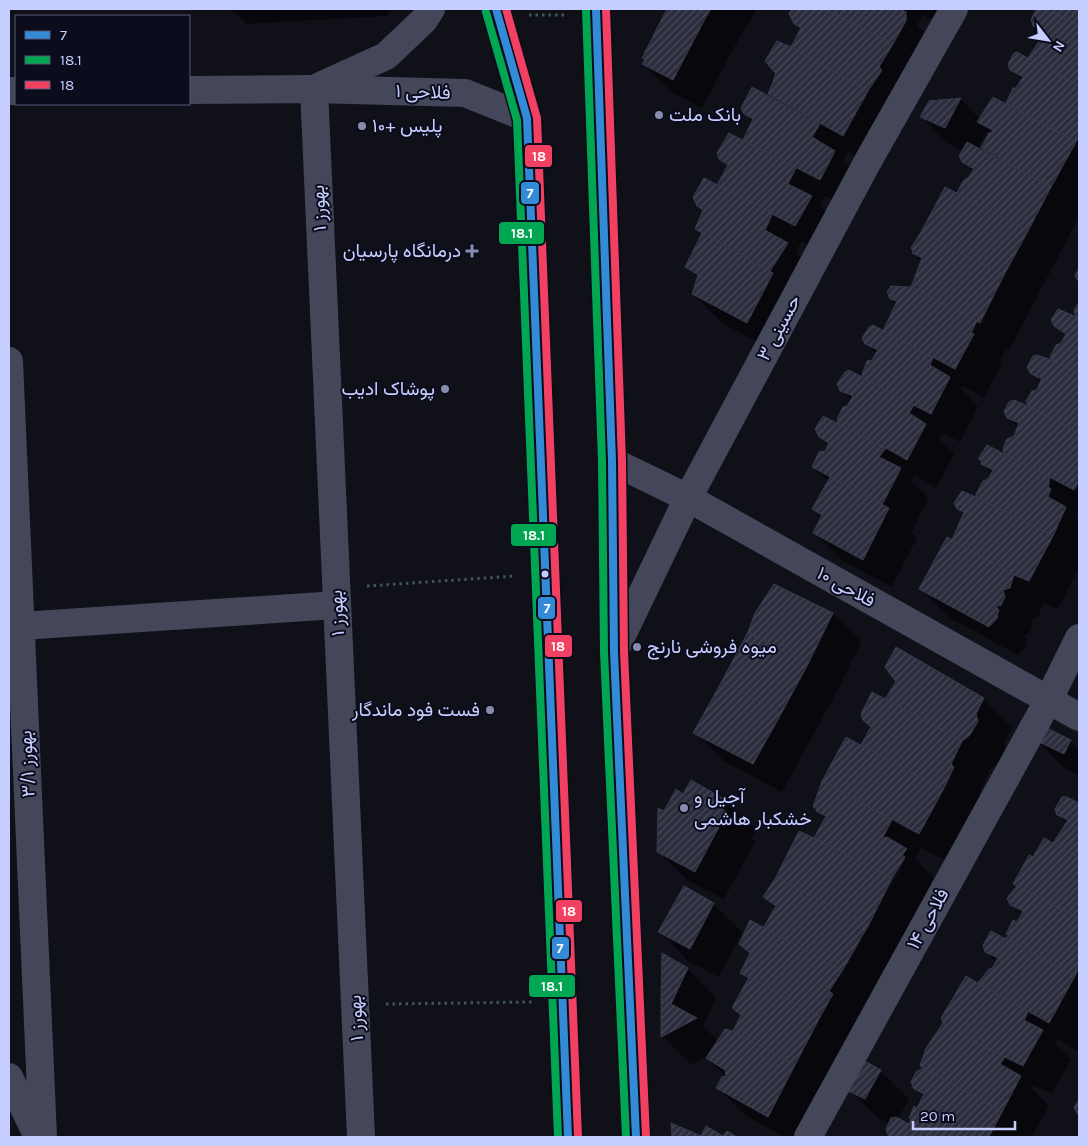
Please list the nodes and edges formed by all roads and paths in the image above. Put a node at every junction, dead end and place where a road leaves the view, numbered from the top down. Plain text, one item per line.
1 (431, 9) edge
2 (954, 9) edge
3 (498, 12) edge
4 (596, 12) edge
5 (314, 89) junction
6 (190, 90) edge
7 (527, 118) junction
8 (9, 361) edge
9 (612, 460) junction
10 (688, 498) junction
11 (545, 574) junction
12 (337, 596) junction
13 (21, 626) junction
14 (1079, 638) edge
15 (614, 652) junction
16 (1048, 701) junction
17 (1079, 717) edge
18 (562, 1002) junction
19 (355, 1005) junction
20 (9, 1077) edge
21 (38, 1137) edge
22 (44, 1137) edge
23 (361, 1137) edge
24 (568, 1137) edge
25 (636, 1137) edge
26 (808, 1137) edge

1 - 5 street, فلاحی ۱
2 - 10 street, حسینی ۳
3 - 4 path
3 - 7 main road
4 - 9 main road
5 - 6 street, فلاحی ۱
5 - 7 street, فلاحی ۱
5 - 12 street, بهورز ۱
7 - 11 main road
8 - 13 street, بهورز ۳/۱
9 - 10 street, فلاحی ۱۰
9 - 15 main road
10 - 15 street, حسینی ۳
10 - 16 street, فلاحی ۱۰
11 - 12 path
11 - 18 main road
12 - 13 street
12 - 19 street, بهورز ۱
13 - 22 street, بهورز ۳/۱
14 - 16 street, فلاحی ۱۴
15 - 25 main road
16 - 17 street, فلاحی ۱۰
16 - 26 street, فلاحی ۱۴
18 - 19 path
18 - 24 main road
19 - 23 street, بهورز ۱
20 - 21 street

